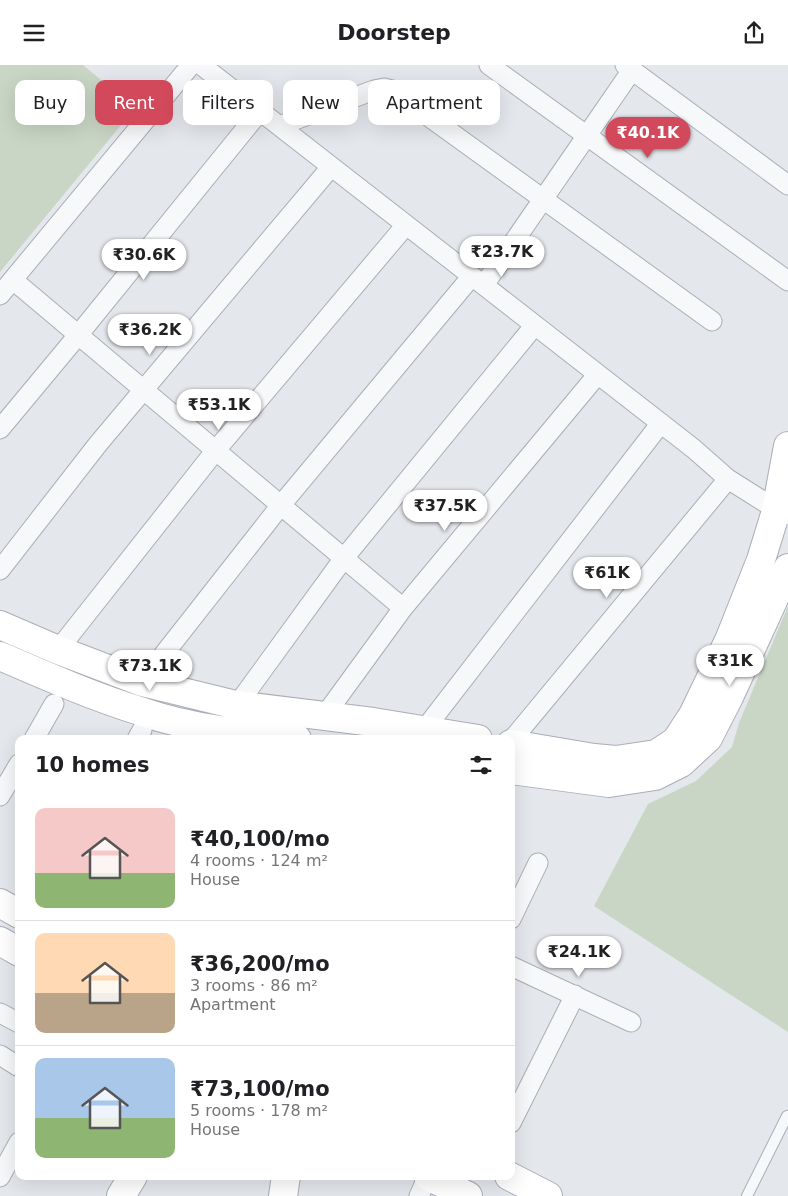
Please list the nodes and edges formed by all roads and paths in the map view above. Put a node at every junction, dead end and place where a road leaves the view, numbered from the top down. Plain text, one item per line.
1 (191, 65) edge
2 (201, 65) edge
3 (489, 65) edge
4 (629, 68) edge
5 (220, 80) edge
6 (273, 121) edge
7 (249, 125) edge
8 (279, 126) junction
9 (587, 136) junction
10 (331, 167) junction
11 (788, 185) edge
12 (543, 199) junction
13 (406, 225) junction
14 (13, 280) junction
15 (478, 281) junction
16 (788, 281) edge
17 (0, 295) edge
18 (712, 321) dead end
19 (535, 325) junction
20 (78, 335) junction
21 (598, 374) junction
22 (144, 390) junction
23 (661, 423) junction
24 (0, 429) edge
25 (788, 446) edge
26 (216, 450) junction
27 (728, 479) junction
28 (281, 505) junction
29 (782, 514) edge
30 (344, 558) junction
31 (788, 568) edge
32 (0, 571) edge
33 (403, 608) junction
34 (0, 625) edge
35 (58, 650) junction
36 (0, 656) edge
37 (142, 682) junction
38 (54, 704) dead end
39 (236, 705) junction
40 (325, 715) junction
41 (220, 730) junction
42 (424, 730) junction
43 (36, 735) edge
44 (259, 735) edge
45 (454, 735) edge
46 (515, 737) edge
47 (515, 743) edge
48 (15, 771) edge
49 (515, 771) edge
50 (0, 796) edge
51 (538, 863) dead end
52 (517, 893) edge
53 (0, 903) edge
54 (15, 912) edge
55 (0, 941) edge
56 (15, 950) edge
57 (515, 968) edge
58 (575, 995) junction
59 (0, 1013) edge
60 (15, 1021) edge
61 (631, 1022) dead end
62 (515, 1115) edge
63 (787, 1116) edge
64 (15, 1149) edge
65 (0, 1177) edge
66 (515, 1179) edge
67 (131, 1180) edge
68 (152, 1180) edge
69 (426, 1180) edge
70 (436, 1180) edge
71 (750, 1195) edge
72 (121, 1196) edge
73 (143, 1196) edge
74 (419, 1196) edge
75 (468, 1196) edge
76 (548, 1196) edge

1 - 14 street
2 - 5 street
3 - 9 street
4 - 9 street
4 - 11 street
6 - 8 street
7 - 20 street
8 - 10 street
8 - 12 street
9 - 12 street
9 - 16 street
10 - 13 street
10 - 22 street
12 - 15 street
12 - 18 street
13 - 15 street
13 - 26 street
14 - 17 street
14 - 20 street
15 - 19 street
15 - 28 street
19 - 21 street
19 - 30 street
20 - 22 street
20 - 24 street
21 - 23 street
21 - 33 street
22 - 26 street
22 - 32 street
23 - 27 street
23 - 42 street
25 - 29 street
26 - 28 street
26 - 35 street
27 - 29 street
27 - 46 street
28 - 30 street
28 - 37 street
29 - 47 street
30 - 33 street
30 - 39 street
31 - 49 street
33 - 40 street
34 - 35 street
35 - 37 street
36 - 41 street
37 - 39 street
38 - 43 street
39 - 40 street
39 - 41 street
40 - 42 street
41 - 44 street
42 - 45 street
48 - 50 street
51 - 52 street
53 - 54 street
55 - 56 street
57 - 58 street
58 - 61 street
58 - 62 street
59 - 60 street
63 - 71 lane
64 - 65 street
66 - 76 street
67 - 72 street
68 - 73 street
69 - 74 street
70 - 75 street

